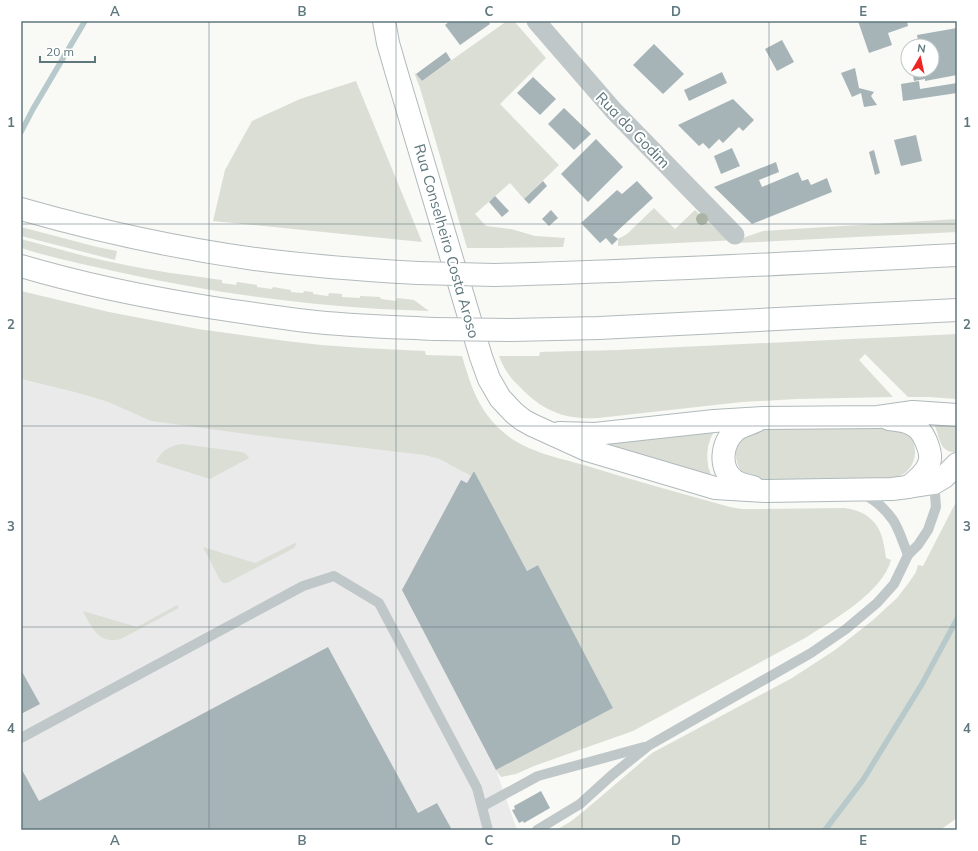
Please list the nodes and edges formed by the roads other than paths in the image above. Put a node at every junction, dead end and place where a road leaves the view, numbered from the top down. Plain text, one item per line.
1 (384, 21) edge
2 (536, 21) edge
3 (21, 209) edge
4 (735, 235) dead end
5 (957, 255) edge
6 (21, 266) edge
7 (957, 310) edge
8 (957, 415) edge
9 (878, 417) junction
10 (764, 418) junction
11 (551, 433) junction
12 (930, 460) junction
13 (957, 464) edge
14 (934, 483) junction
15 (908, 487) junction
16 (851, 490) junction
17 (766, 491) junction
18 (908, 555) junction
19 (21, 738) edge
20 (648, 746) junction
21 (482, 806) junction
22 (488, 830) edge
23 (537, 830) edge

1 - 11 main road, Rua Conselheiro Costa Aroso
2 - 4 street, Rua do Godim
3 - 5 main road, bridge
6 - 7 main road, bridge
8 - 9 main road, Rua Conselheiro Costa Aroso
9 - 10 main road, Rua Conselheiro Costa Aroso
9 - 12 main road, Rua Conselheiro Costa Aroso
10 - 11 main road, Rua Conselheiro Costa Aroso
10 - 17 main road, Rua Conselheiro Costa Aroso
11 - 17 main road, Rua Conselheiro Costa Aroso
12 - 14 lane
12 - 15 main road
13 - 14 main road, Rua Conselheiro Costa Aroso
14 - 15 main road, Rua Conselheiro Costa Aroso
14 - 18 lane
15 - 16 main road, Rua Conselheiro Costa Aroso
16 - 17 main road, Rua Conselheiro Costa Aroso
16 - 18 lane
18 - 20 lane
19 - 21 lane
20 - 21 lane
20 - 23 lane
21 - 22 lane

